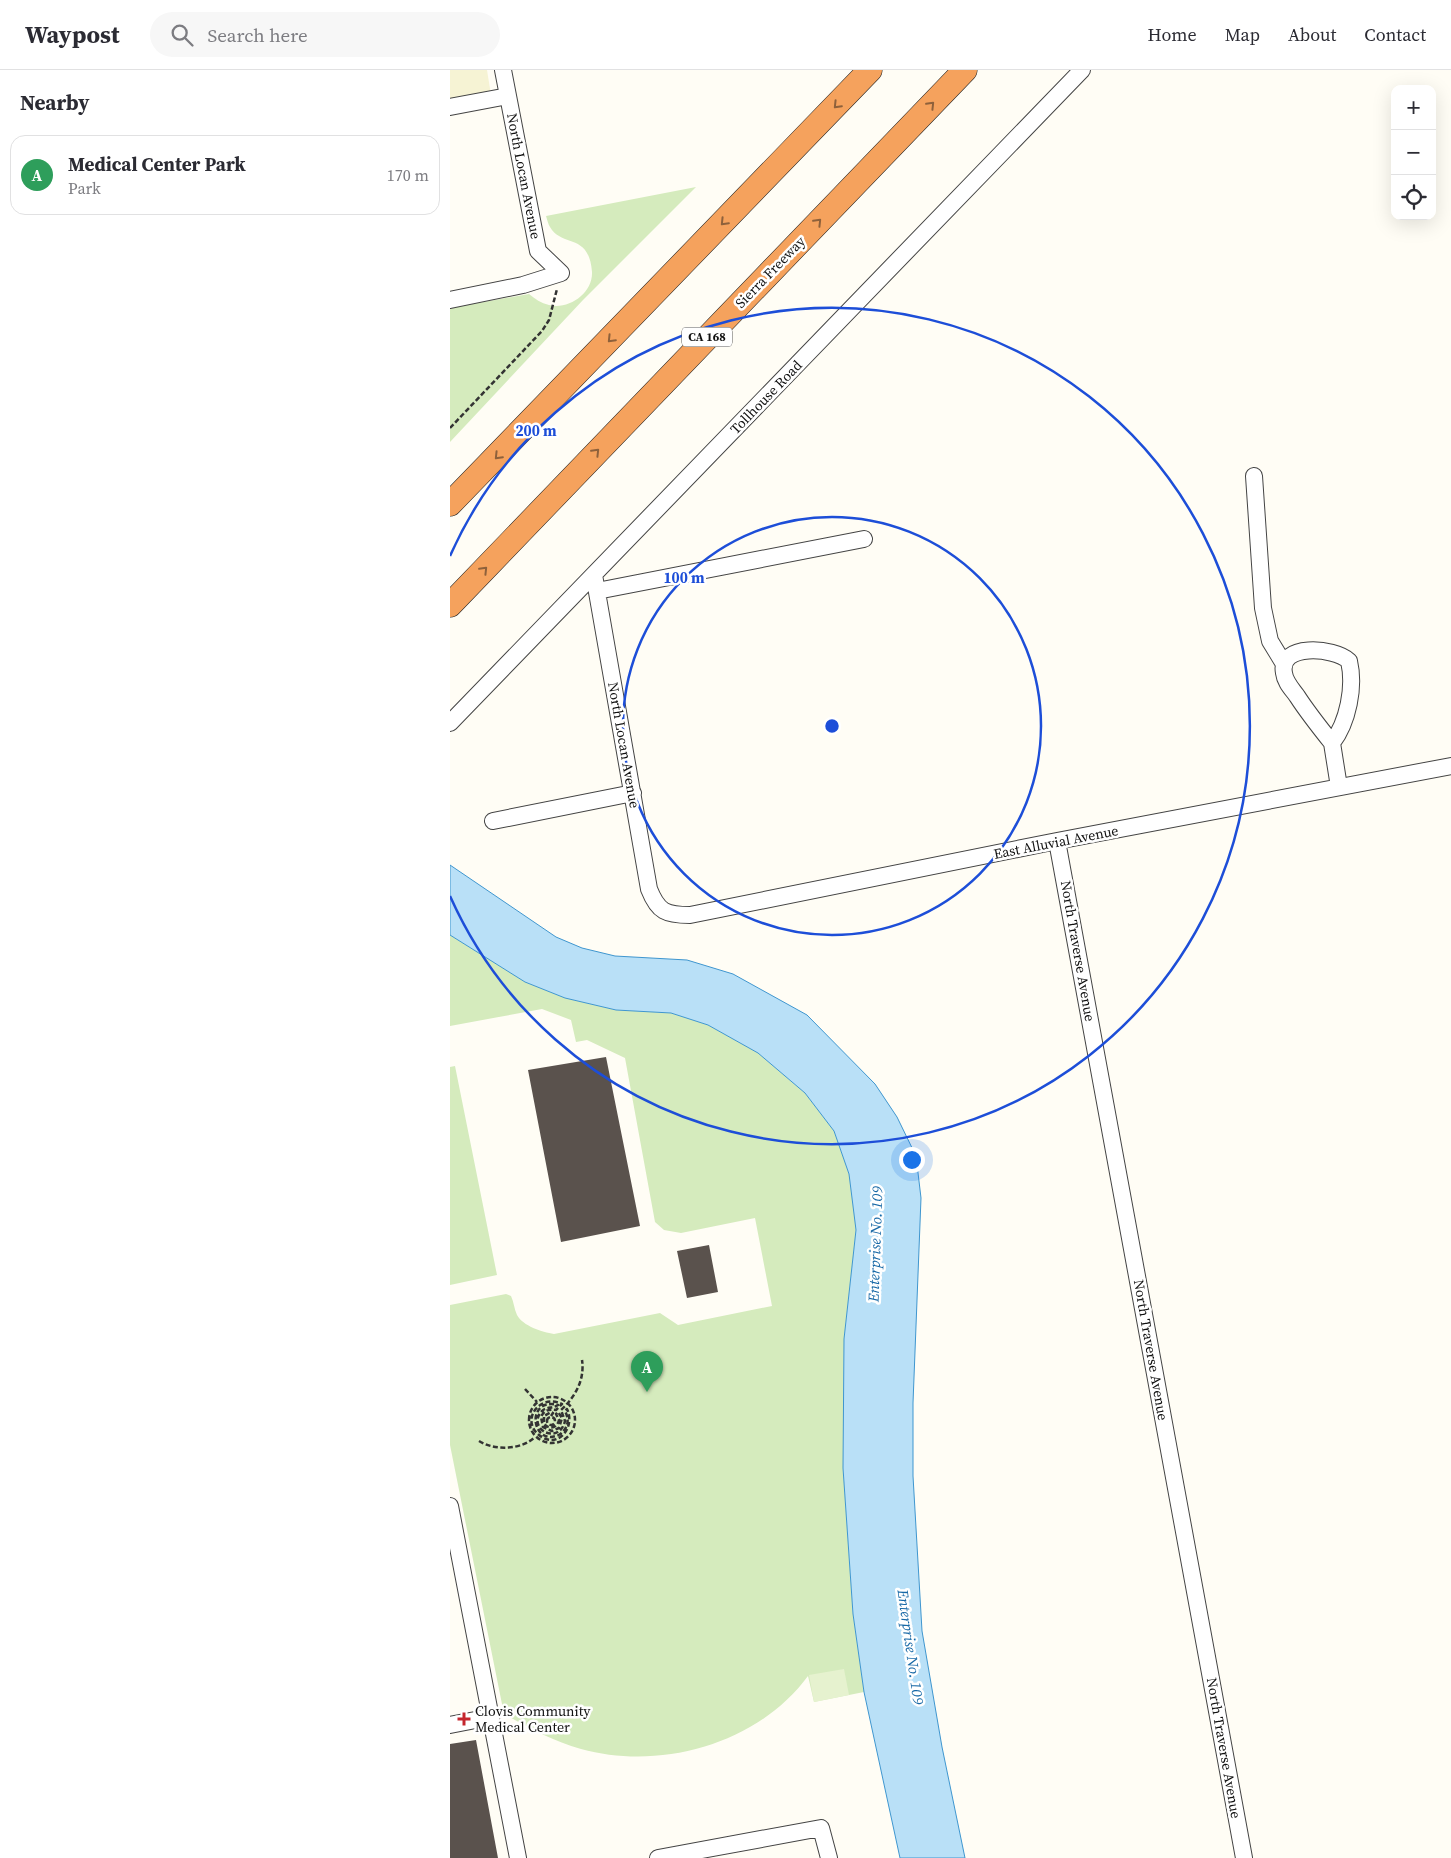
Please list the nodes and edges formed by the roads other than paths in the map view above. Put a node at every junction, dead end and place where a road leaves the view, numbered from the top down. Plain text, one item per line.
1 (503, 70) edge
2 (870, 70) edge
3 (965, 70) edge
4 (1082, 70) edge
5 (508, 96) junction
6 (450, 107) edge
7 (450, 300) edge
8 (1254, 476) dead end
9 (450, 504) edge
10 (864, 539) dead end
11 (594, 575) junction
12 (597, 591) junction
13 (450, 605) edge
14 (1284, 664) junction
15 (450, 723) edge
16 (1332, 743) junction
17 (1451, 766) edge
18 (1339, 787) junction
19 (632, 793) junction
20 (492, 821) dead end
21 (1058, 841) junction
22 (662, 911) joint
23 (450, 1506) edge
24 (491, 1716) junction
25 (450, 1724) edge
26 (518, 1858) edge
27 (658, 1858) edge
28 (829, 1858) edge
29 (1244, 1858) edge

1 - 5 street, North Locan Avenue
2 -> 9 highway
13 -> 3 highway, Sierra Freeway / CA 168
4 - 11 street, Tollhouse Road
5 - 6 street
5 - 7 street, North Locan Avenue
8 - 14 street
10 - 12 street
11 - 12 street, North Locan Avenue
11 - 15 street, Tollhouse Road
12 - 19 street, North Locan Avenue
14 - 16 street
14 - 16 street
16 - 18 street
17 - 18 street, East Alluvial Avenue
18 - 21 street, East Alluvial Avenue
19 - 20 street
19 - 22 street, North Locan Avenue
21 - 22 street, East Alluvial Avenue
21 - 29 street, North Traverse Avenue
23 - 24 street
24 - 25 street
24 - 26 street
27 - 28 street

